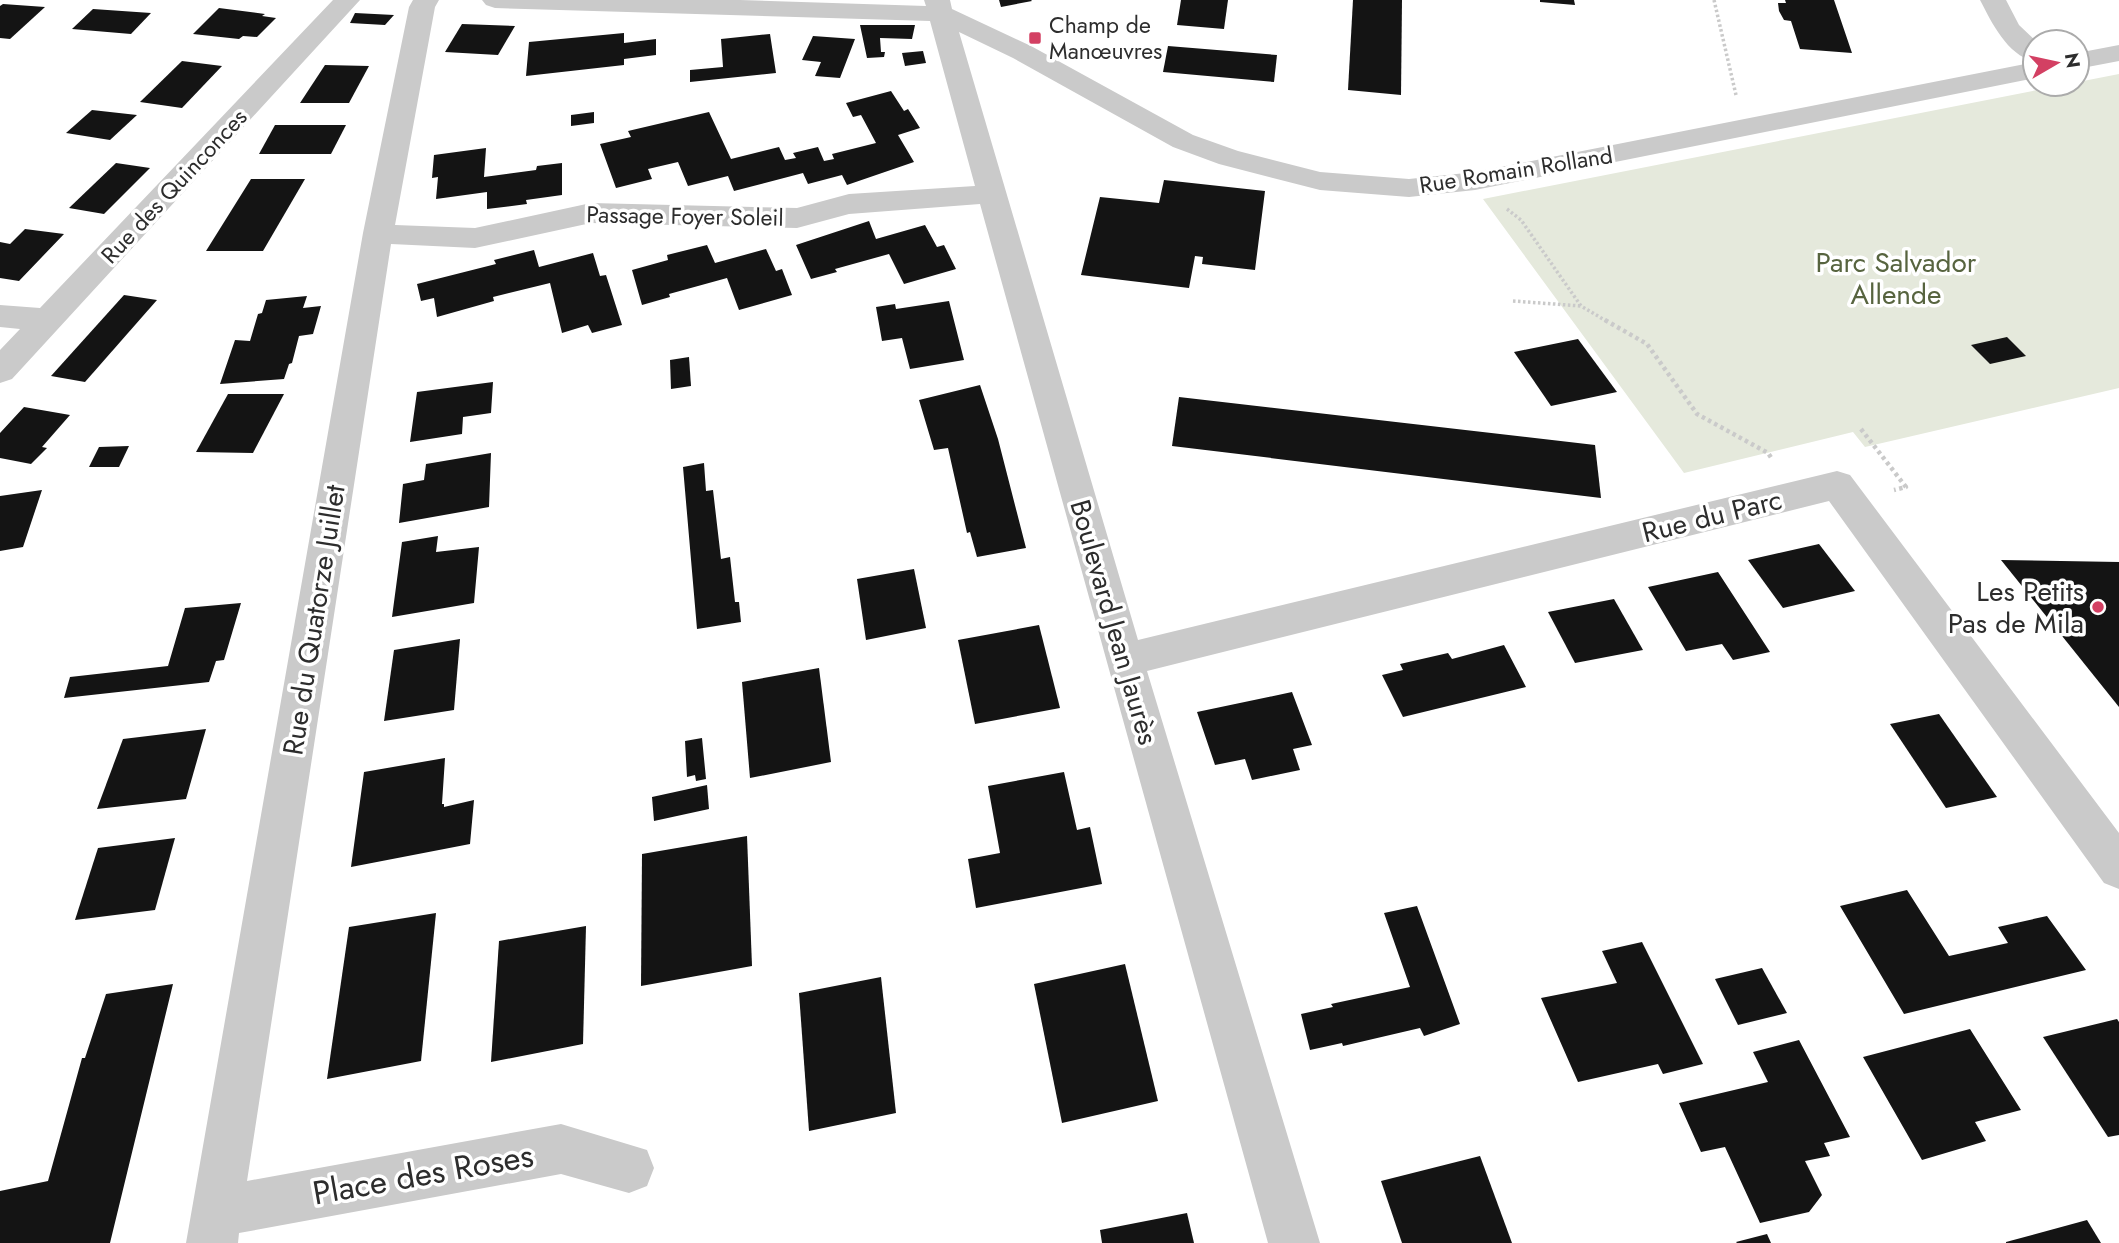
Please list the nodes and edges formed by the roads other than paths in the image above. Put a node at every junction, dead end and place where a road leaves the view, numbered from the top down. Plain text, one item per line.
1 (347, 0) edge
2 (426, 0) edge
3 (495, 0) edge
4 (1993, 0) edge
5 (940, 7) edge
6 (2021, 41) edge
7 (2119, 53) edge
8 (2091, 58) edge
9 (2021, 73) edge
10 (993, 194) junction
11 (378, 233) junction
12 (0, 316) edge
13 (48, 320) junction
14 (0, 371) edge
15 (1124, 660) junction
16 (2119, 868) edge
17 (629, 1168) dead end
18 (214, 1227) edge
19 (1294, 1243) edge

1 - 13 street, Rue des Quinconces
2 - 11 street, Rue du Quatorze Juillet
3 - 5 street
4 - 6 street
5 - 9 street, Rue Romain Rolland
5 - 10 street, Boulevard Jean Jaurès
7 - 8 street
10 - 11 street, Passage Foyer Soleil
10 - 15 street, Boulevard Jean Jaurès
11 - 18 street, Rue du Quatorze Juillet
12 - 13 street
13 - 14 street, Rue des Quinconces
15 - 16 street, Rue du Parc
15 - 19 street, Boulevard Jean Jaurès
17 - 18 street, Place des Roses

